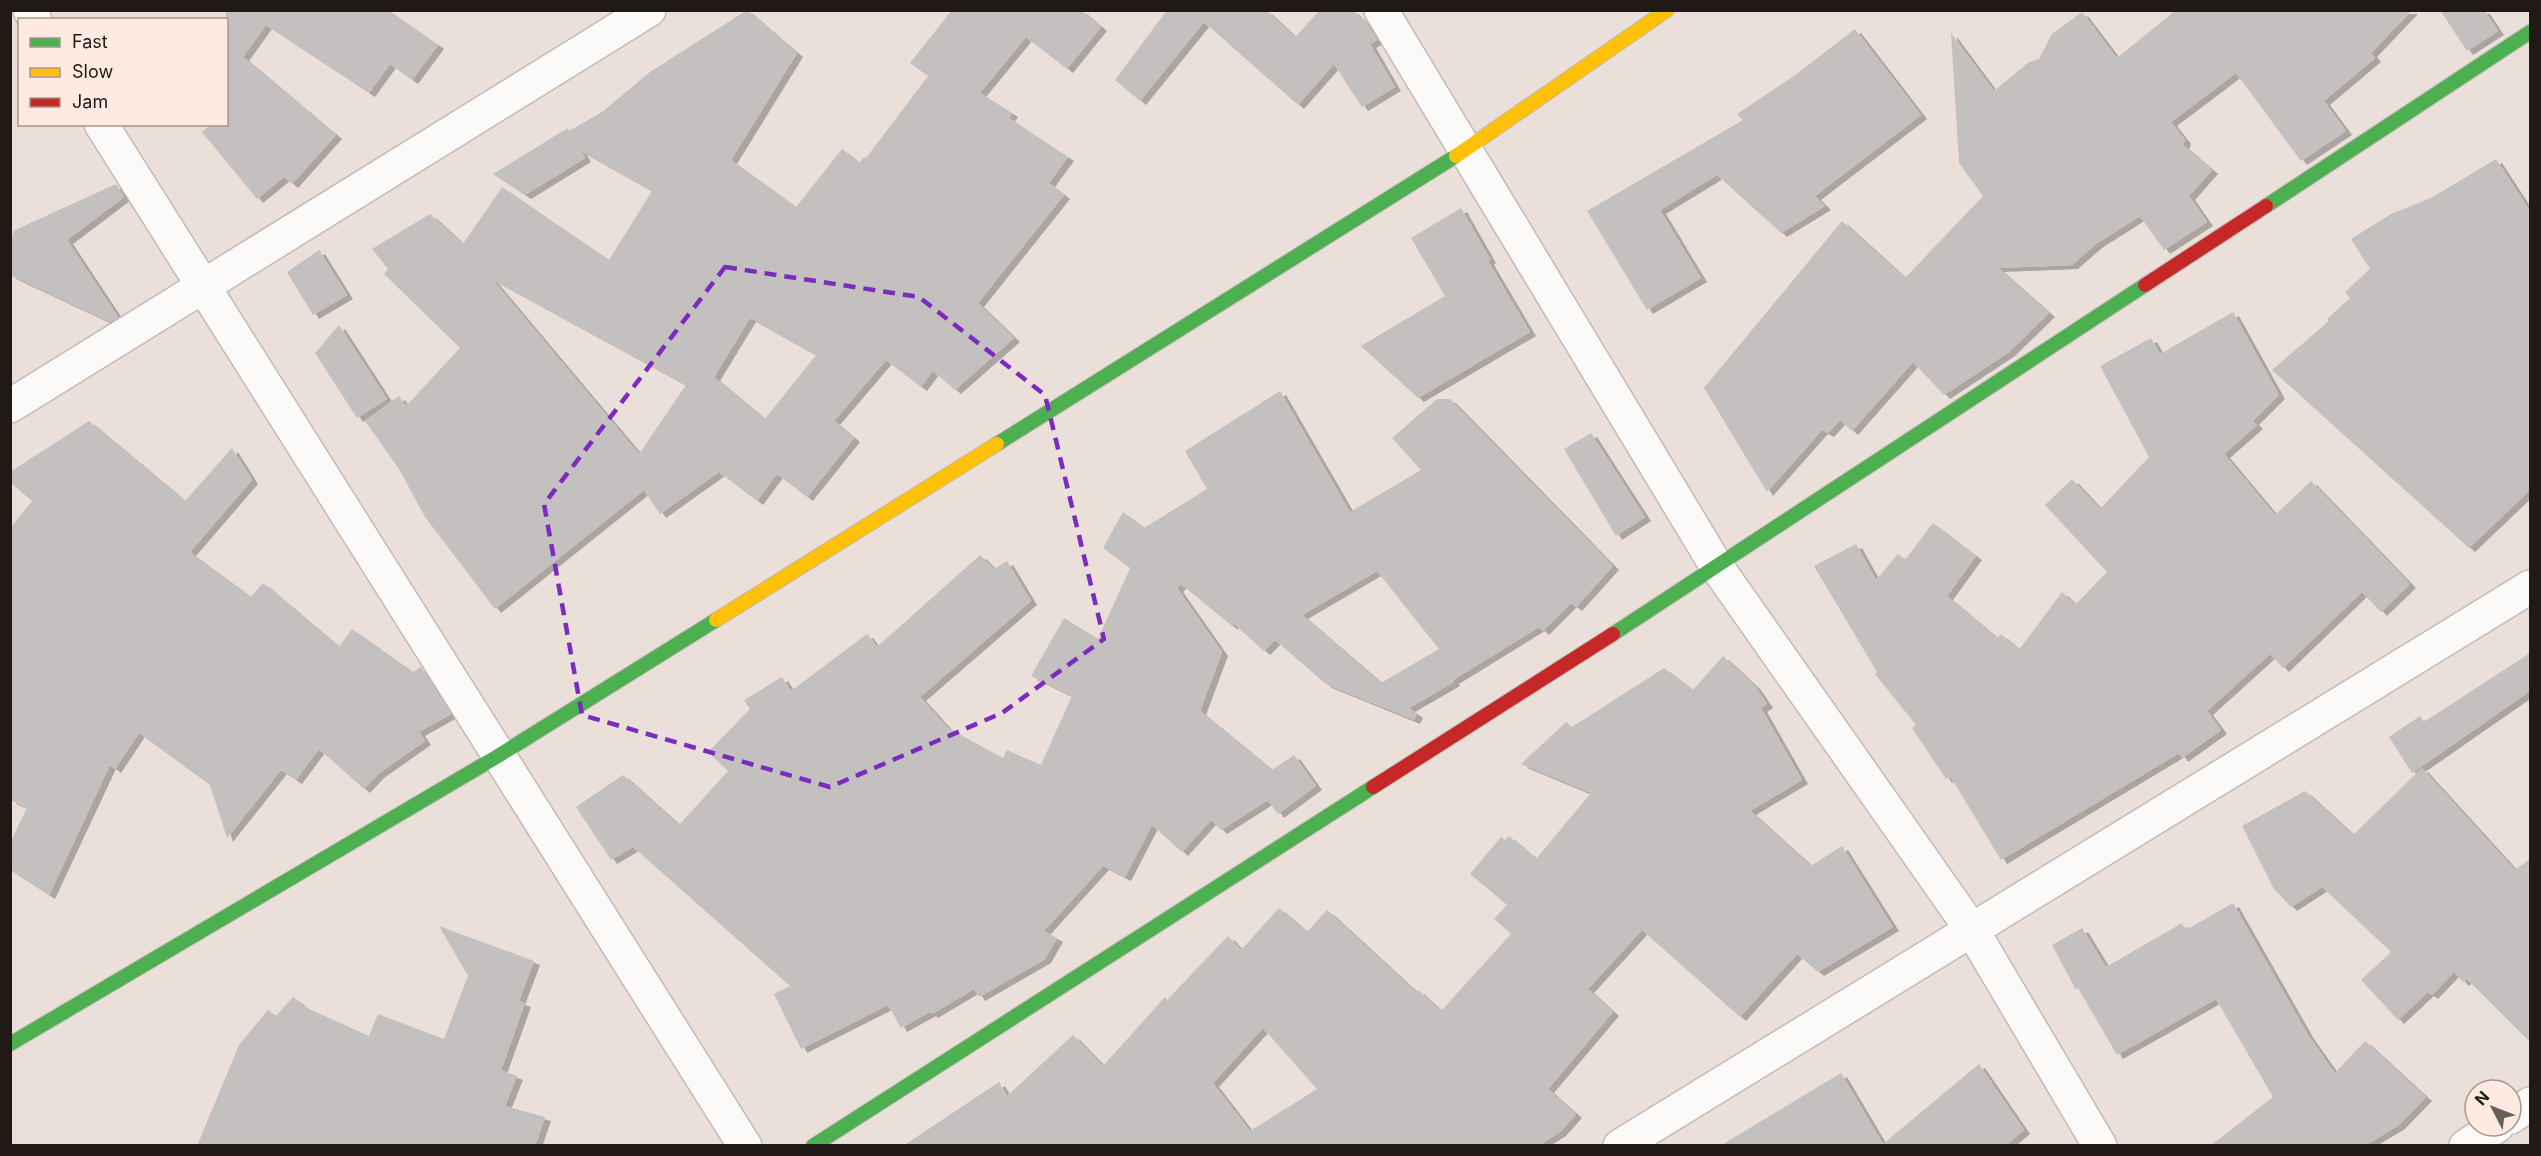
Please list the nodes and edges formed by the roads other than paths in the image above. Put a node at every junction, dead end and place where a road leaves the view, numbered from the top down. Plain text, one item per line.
1 (649, 10) edge
2 (1381, 10) edge
3 (1667, 10) edge
4 (2530, 32) edge
5 (102, 126) edge
6 (1466, 150) junction
7 (203, 287) junction
8 (10, 406) edge
9 (1717, 567) junction
10 (2530, 587) edge
11 (498, 756) junction
12 (1972, 930) junction
13 (10, 1044) edge
14 (745, 1146) edge
15 (813, 1146) edge
16 (1620, 1146) edge
17 (2100, 1146) edge

1 - 7 street
2 - 6 street
3 - 6 street
4 - 9 street
5 - 7 street
6 - 9 street
6 - 11 street
7 - 8 street
7 - 11 street
9 - 12 street
9 - 15 street
10 - 12 street
11 - 13 street
11 - 14 street
12 - 16 street
12 - 17 street

